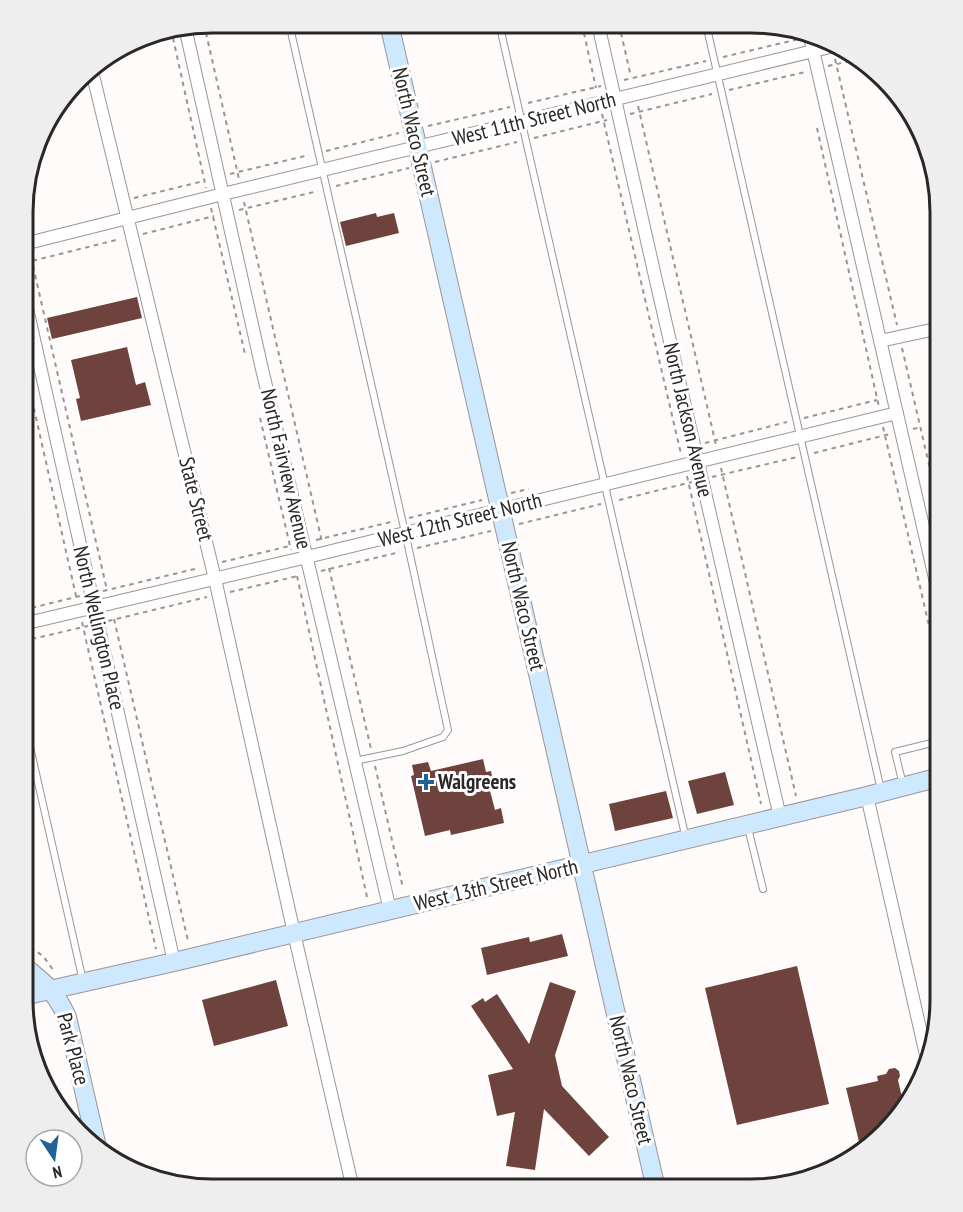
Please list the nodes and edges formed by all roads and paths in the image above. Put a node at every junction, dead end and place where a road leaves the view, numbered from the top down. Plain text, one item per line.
1 (291, 33) edge
2 (391, 33) edge
3 (501, 33) edge
4 (584, 33) edge
5 (600, 33) edge
6 (621, 33) edge
7 (708, 33) edge
8 (206, 34) edge
9 (188, 35) edge
10 (173, 38) edge
11 (801, 41) edge
12 (809, 43) edge
13 (823, 49) edge
14 (807, 53) junction
15 (834, 54) edge
16 (847, 62) edge
17 (836, 64) junction
18 (818, 69) junction
19 (718, 75) junction
20 (94, 78) edge
21 (722, 92) junction
22 (635, 94) junction
23 (615, 99) junction
24 (600, 103) junction
25 (639, 112) junction
26 (619, 117) junction
27 (604, 121) junction
28 (523, 122) junction
29 (818, 129) dead end
30 (527, 140) junction
31 (417, 147) junction
32 (422, 165) junction
33 (323, 170) junction
34 (327, 189) junction
35 (241, 190) junction
36 (223, 194) junction
37 (209, 198) junction
38 (246, 208) junction
39 (227, 213) junction
40 (213, 217) junction
41 (127, 218) junction
42 (132, 236) junction
43 (33, 242) edge
44 (33, 261) edge
45 (930, 330) edge
46 (33, 335) edge
47 (900, 337) junction
48 (880, 341) junction
49 (245, 353) dead end
50 (877, 400) junction
51 (33, 404) edge
52 (258, 410) dead end
53 (897, 414) junction
54 (881, 417) junction
55 (797, 420) junction
56 (921, 427) junction
57 (901, 431) junction
58 (885, 435) junction
59 (800, 437) junction
60 (714, 440) junction
61 (695, 449) junction
62 (804, 455) junction
63 (718, 457) junction
64 (698, 462) junction
65 (684, 465) junction
66 (930, 467) edge
67 (722, 475) junction
68 (702, 480) junction
69 (688, 483) junction
70 (605, 484) junction
71 (528, 489) dead end
72 (609, 502) junction
73 (501, 511) junction
74 (403, 519) junction
75 (406, 533) junction
76 (322, 538) junction
77 (303, 543) junction
78 (290, 546) junction
79 (410, 550) junction
80 (325, 552) junction
81 (306, 557) junction
82 (930, 557) edge
83 (293, 560) junction
84 (212, 565) junction
85 (329, 569) junction
86 (310, 573) junction
87 (297, 576) junction
88 (215, 579) junction
89 (91, 594) junction
90 (219, 595) junction
91 (76, 597) junction
92 (94, 607) junction
93 (33, 608) edge
94 (80, 610) junction
95 (33, 622) edge
96 (98, 623) junction
97 (83, 627) junction
98 (930, 630) edge
99 (33, 639) edge
100 (930, 743) edge
101 (373, 757) junction
102 (33, 760) edge
103 (354, 761) junction
104 (930, 780) edge
105 (903, 787) junction
106 (874, 794) junction
107 (796, 796) dead end
108 (761, 804) dead end
109 (780, 817) junction
110 (747, 825) junction
111 (686, 839) junction
112 (582, 864) junction
113 (403, 888) dead end
114 (763, 889) dead end
115 (367, 897) dead end
116 (390, 910) junction
117 (294, 933) junction
118 (33, 949) edge
119 (156, 949) dead end
120 (174, 962) junction
121 (33, 971) edge
122 (54, 981) junction
123 (84, 982) junction
124 (33, 991) edge
125 (924, 1045) edge
126 (94, 1133) edge
127 (351, 1179) edge
128 (654, 1179) edge

1 - 33 lane
2 - 31 street, North Waco Street
3 - 28 lane
4 - 24 path
5 - 23 street, North Jackson Avenue
6 - 22 path
7 - 19 lane
8 - 35 path
9 - 36 street, North Fairview Avenue
10 - 37 path
11 - 14 path
12 - 14 street
13 - 14 street, West 11th Street North
14 - 18 street
14 - 19 street, West 11th Street North
15 - 17 path
16 - 17 path
17 - 18 path
17 - 47 path
18 - 21 path
18 - 48 street
19 - 21 lane
19 - 22 street, West 11th Street North
20 - 41 street, State Street
21 - 25 path
21 - 55 lane
22 - 23 street, West 11th Street North
22 - 25 path
23 - 24 street, West 11th Street North
23 - 26 street, North Jackson Avenue
24 - 27 path
24 - 28 street, West 11th Street North
25 - 26 path
25 - 60 path
26 - 27 path
26 - 61 street, North Jackson Avenue
27 - 30 path
27 - 61 path
28 - 30 lane
28 - 31 street, West 11th Street North
29 - 50 path
30 - 32 path
30 - 70 lane
31 - 32 street, North Waco Street
31 - 33 street, West 11th Street North
32 - 34 path
32 - 73 street, North Waco Street
33 - 34 lane
33 - 35 street, West 11th Street North
34 - 38 path
34 - 74 lane
35 - 36 street, West 11th Street North
35 - 38 path
36 - 37 street, West 11th Street North
36 - 39 street, North Fairview Avenue
37 - 40 path
37 - 41 street, West 11th Street North
38 - 39 path
38 - 76 path
39 - 40 path
39 - 77 street, North Fairview Avenue
40 - 42 path
40 - 49 path
41 - 42 street, State Street
41 - 43 street, West 11th Street North
42 - 44 path
42 - 84 street, State Street
45 - 47 street
46 - 89 street, North Wellington Place
47 - 48 street
47 - 56 path
48 - 53 street
50 - 54 path
50 - 55 path
51 - 91 path
52 - 78 path
53 - 54 street, West 12th Street North
53 - 57 street
54 - 58 path
54 - 59 street, West 12th Street North
55 - 59 lane
55 - 60 path
56 - 57 path
56 - 66 path
57 - 58 path
57 - 82 street
58 - 62 path
58 - 98 path
59 - 62 lane
59 - 63 street, West 12th Street North
60 - 61 path
60 - 63 path
61 - 64 street, North Jackson Avenue
62 - 67 path
62 - 106 lane
63 - 64 street, West 12th Street North
63 - 67 path
64 - 65 street, West 12th Street North
64 - 68 street, North Jackson Avenue
65 - 69 path
65 - 70 street, West 12th Street North
67 - 68 path
67 - 107 path
68 - 69 path
68 - 109 street, North Jackson Avenue
69 - 72 path
69 - 108 path
70 - 72 lane
70 - 73 street, West 12th Street North
71 - 73 path
72 - 73 path
72 - 111 lane
73 - 74 path
73 - 75 street, West 12th Street North
73 - 79 path
73 - 112 street, North Waco Street
74 - 75 lane
74 - 76 path
75 - 79 lane
75 - 80 street, West 12th Street North
76 - 77 path
76 - 80 path
77 - 78 path
77 - 81 street, North Fairview Avenue
78 - 83 path
78 - 84 path
79 - 85 path
79 - 101 lane
80 - 81 street, West 12th Street North
80 - 85 path
81 - 83 street, West 12th Street North
81 - 86 street, North Fairview Avenue
83 - 87 path
83 - 88 street, West 12th Street North
84 - 88 street, State Street
84 - 89 path
85 - 86 path
85 - 101 path
86 - 87 path
86 - 103 street, North Fairview Avenue
87 - 90 path
87 - 115 path
88 - 90 street, State Street
88 - 92 street, West 12th Street North
89 - 91 path
89 - 92 street, North Wellington Place
90 - 96 path
90 - 117 street, State Street
91 - 93 path
91 - 94 path
92 - 94 street, West 12th Street North
92 - 96 street, North Wellington Place
94 - 95 street, West 12th Street North
94 - 97 path
96 - 97 path
96 - 120 street, North Wellington Place
97 - 99 path
97 - 119 path
100 - 105 lane
101 - 103 lane
101 - 113 path
102 - 123 lane
103 - 116 street, North Fairview Avenue
104 - 105 street, West 13th Street North
105 - 106 street, West 13th Street North
106 - 109 street, West 13th Street North
106 - 125 street
109 - 110 street, West 13th Street North
110 - 111 street, West 13th Street North
110 - 114 lane
111 - 112 street, West 13th Street North
112 - 116 street, West 13th Street North
112 - 128 street, North Waco Street
116 - 117 street, West 13th Street North
117 - 120 street, West 13th Street North
117 - 127 street
118 - 122 path
120 - 123 street, West 13th Street North
121 - 122 street
122 - 123 street, West 13th Street North
122 - 124 street, West 13th Street North
122 - 126 street, Park Place

